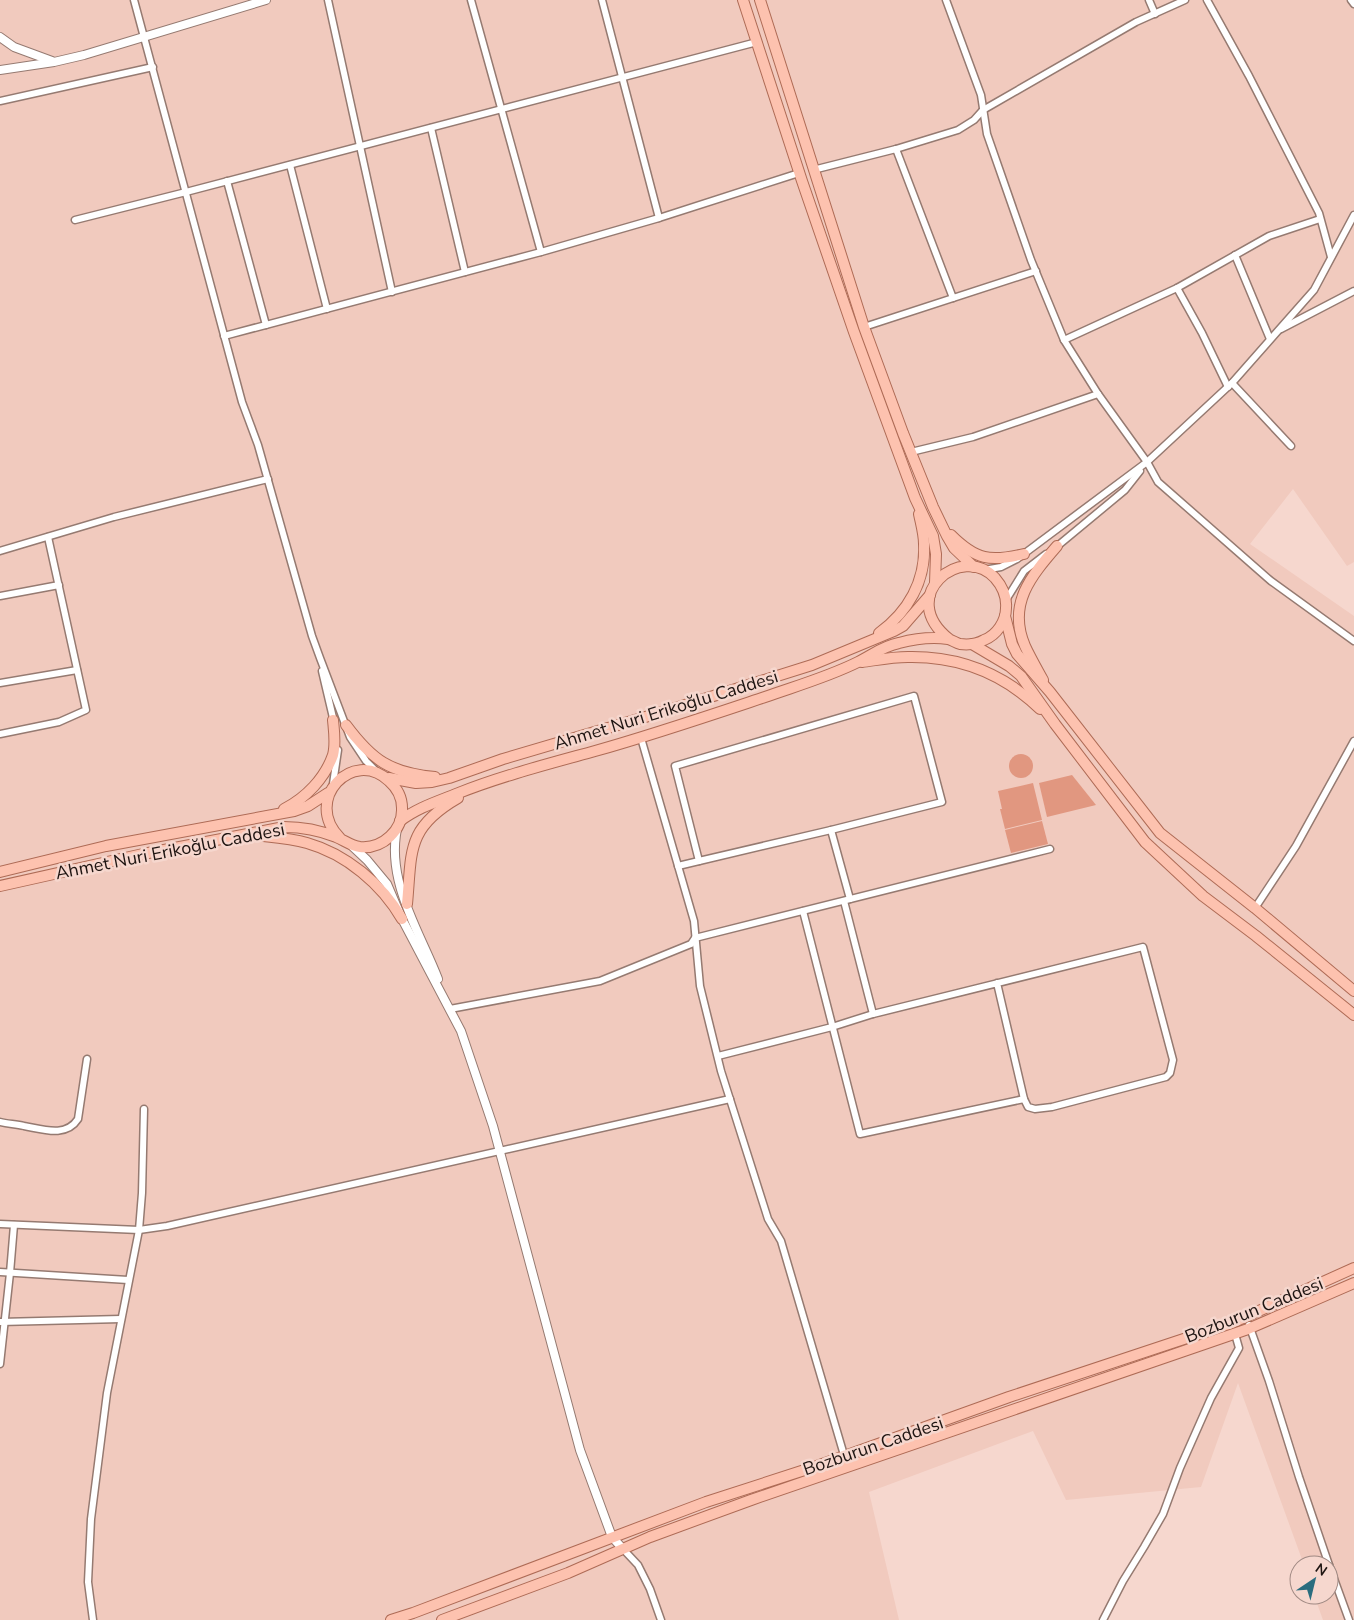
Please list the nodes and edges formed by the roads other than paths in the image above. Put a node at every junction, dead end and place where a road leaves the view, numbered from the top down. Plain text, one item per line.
1 (134, 0) edge
2 (266, 0) edge
3 (328, 0) edge
4 (471, 0) edge
5 (602, 0) edge
6 (743, 0) edge
7 (760, 0) edge
8 (946, 0) edge
9 (1149, 0) edge
10 (1184, 0) edge
11 (1207, 0) edge
12 (1352, 0) edge
13 (1354, 4) edge
14 (1155, 14) junction
15 (0, 37) edge
16 (145, 38) junction
17 (757, 42) junction
18 (54, 62) junction
19 (153, 67) junction
20 (9, 69) junction
21 (0, 70) edge
22 (0, 75) edge
23 (623, 77) junction
24 (0, 101) edge
25 (501, 109) junction
26 (983, 110) junction
27 (431, 128) junction
28 (359, 147) junction
29 (896, 149) junction
30 (290, 165) junction
31 (813, 170) junction
32 (800, 173) junction
33 (227, 182) junction
34 (186, 192) junction
35 (1354, 215) edge
36 (659, 218) junction
37 (1320, 219) junction
38 (76, 220) dead end
39 (541, 252) junction
40 (1235, 255) junction
41 (1331, 257) junction
42 (1036, 271) junction
43 (465, 272) junction
44 (1177, 288) junction
45 (1354, 291) edge
46 (392, 292) junction
47 (953, 298) junction
48 (327, 309) junction
49 (266, 325) junction
50 (864, 327) junction
51 (1278, 331) junction
52 (224, 336) junction
53 (1064, 340) junction
54 (1270, 340) junction
55 (1230, 385) junction
56 (1098, 394) junction
57 (1290, 446) dead end
58 (911, 452) junction
59 (1147, 462) junction
60 (268, 479) junction
61 (915, 498) junction
62 (941, 525) junction
63 (48, 536) junction
64 (1057, 546) junction
65 (0, 551) edge
66 (1024, 554) junction
67 (978, 569) junction
68 (59, 584) junction
69 (935, 584) junction
70 (930, 595) junction
71 (0, 596) edge
72 (1006, 600) junction
73 (1005, 615) junction
74 (949, 640) junction
75 (1354, 641) edge
76 (868, 642) junction
77 (972, 644) junction
78 (320, 658) junction
79 (858, 662) junction
80 (77, 670) junction
81 (0, 683) edge
82 (1050, 692) junction
83 (333, 720) junction
84 (1055, 724) junction
85 (346, 725) junction
86 (0, 734) edge
87 (641, 738) junction
88 (1354, 741) edge
89 (382, 775) junction
90 (449, 778) junction
91 (486, 782) junction
92 (331, 789) junction
93 (270, 816) junction
94 (399, 824) junction
95 (831, 830) junction
96 (243, 834) junction
97 (340, 838) junction
98 (350, 844) junction
99 (1050, 849) dead end
100 (699, 861) junction
101 (678, 866) junction
102 (0, 872) edge
103 (0, 886) edge
104 (847, 900) junction
105 (406, 904) junction
106 (1255, 908) junction
107 (803, 911) junction
108 (402, 919) junction
109 (695, 938) junction
110 (997, 983) junction
111 (1354, 991) edge
112 (450, 1009) junction
113 (873, 1014) junction
114 (1354, 1015) edge
115 (832, 1027) junction
116 (718, 1056) junction
117 (86, 1058) dead end
118 (730, 1099) junction
119 (1024, 1099) junction
120 (144, 1109) dead end
121 (0, 1122) edge
122 (500, 1151) junction
123 (0, 1224) edge
124 (14, 1225) junction
125 (139, 1230) junction
126 (1354, 1268) edge
127 (0, 1272) edge
128 (10, 1273) junction
129 (128, 1280) junction
130 (1354, 1283) edge
131 (1246, 1317) junction
132 (121, 1319) junction
133 (2, 1323) edge
134 (1250, 1328) junction
135 (1236, 1334) junction
136 (0, 1364) edge
137 (844, 1455) junction
138 (612, 1537) junction
139 (623, 1549) junction
140 (1326, 1555) edge
141 (1339, 1592) edge
142 (93, 1620) edge
143 (391, 1620) edge
144 (442, 1620) edge
145 (661, 1620) edge
146 (1104, 1620) edge
147 (1349, 1620) edge

1 - 16 street
2 - 16 street
3 - 28 street
4 - 25 street
5 - 23 street
6 - 17 main road
7 - 31 main road
8 - 26 street
9 - 14 street
10 - 14 street
11 - 37 street
12 - 13 street
14 - 26 street
15 - 18 street
16 - 18 street
16 - 19 street
17 - 23 street
17 - 32 main road
18 - 20 street
19 - 24 street
19 - 34 street
20 - 21 street
20 - 22 street
23 - 25 street
23 - 36 street
25 - 27 street
25 - 39 street
26 - 29 street
26 - 42 street
27 - 28 street
27 - 43 street
28 - 30 street
28 - 46 street
29 - 31 street
29 - 47 street
30 - 33 street
30 - 48 street
31 - 50 main road
32 - 36 street
32 - 61 main road
33 - 34 street
33 - 49 street
34 - 38 street
34 - 52 street
35 - 41 street
36 - 39 street
37 - 40 street
37 - 41 street
39 - 43 street
40 - 44 street
40 - 54 street
41 - 51 street
42 - 47 street
42 - 53 street
43 - 46 street
44 - 53 street
44 - 55 street
45 - 51 street
46 - 48 street
47 - 50 street
48 - 49 street
49 - 52 street
50 - 58 main road
51 - 54 street
52 - 60 street
53 - 56 street
54 - 55 street
55 - 57 street
55 - 59 street
56 - 58 street
56 - 59 street
58 - 62 main road
59 - 64 street
59 - 66 street
59 - 75 street
60 - 63 street
60 - 78 street
61 - 69 main road
61 - 76 main road
62 - 66 main road
62 - 67 main road
63 - 65 street
63 - 68 street
64 - 72 street
64 - 82 main road
66 - 67 street
67 - 69 main road
67 - 72 main road
68 - 71 street
68 - 80 street
69 - 70 main road
70 - 74 main road
70 - 76 main road, Ahmet Nuri Erikoğlu Caddesi
72 - 73 main road
73 - 77 main road
73 - 82 main road
74 - 77 main road
74 - 79 main road, Ahmet Nuri Erikoğlu Caddesi
76 - 90 main road, Ahmet Nuri Erikoğlu Caddesi
77 - 84 main road
78 - 83 street
78 - 85 street
79 - 84 main road
79 - 87 main road, Ahmet Nuri Erikoğlu Caddesi
80 - 81 street
80 - 86 street
82 - 106 main road
83 - 92 street
83 - 93 main road
84 - 114 main road
85 - 89 street
85 - 90 main road
87 - 91 main road, Ahmet Nuri Erikoğlu Caddesi
87 - 101 street
88 - 106 street
89 - 90 main road, Ahmet Nuri Erikoğlu Caddesi
89 - 92 main road
89 - 94 main road
91 - 94 main road, Ahmet Nuri Erikoğlu Caddesi
91 - 105 main road
92 - 93 main road, Ahmet Nuri Erikoğlu Caddesi
92 - 97 main road
93 - 102 main road, Ahmet Nuri Erikoğlu Caddesi
94 - 98 main road
94 - 105 street
95 - 100 street
95 - 100 street
95 - 104 street
96 - 97 main road, Ahmet Nuri Erikoğlu Caddesi
96 - 103 main road, Ahmet Nuri Erikoğlu Caddesi
96 - 108 main road
97 - 98 main road
98 - 108 street
99 - 104 street
100 - 101 street
101 - 109 street
104 - 107 street
104 - 113 street
105 - 112 street
106 - 111 main road
107 - 109 street
107 - 115 street
108 - 112 street
109 - 112 street
109 - 116 street
110 - 113 street
110 - 119 street
110 - 119 street
112 - 122 street
113 - 115 street
115 - 116 street
115 - 119 street
116 - 118 street
117 - 121 street
118 - 122 street
118 - 137 street
120 - 125 street
122 - 125 street
122 - 138 street
123 - 124 street
124 - 125 street
124 - 128 street
125 - 129 street
126 - 131 main road, Bozburun Caddesi
127 - 128 street
128 - 129 street
128 - 133 street
129 - 132 street
130 - 134 main road, Bozburun Caddesi
131 - 134 street
131 - 137 main road, Bozburun Caddesi
132 - 133 street
132 - 142 street
133 - 136 street
134 - 135 main road, Bozburun Caddesi
134 - 140 street
135 - 139 main road, Bozburun Caddesi
135 - 146 street
137 - 138 main road, Bozburun Caddesi
138 - 139 street
138 - 143 main road, Bozburun Caddesi
139 - 144 main road, Bozburun Caddesi
139 - 145 street
141 - 147 street

